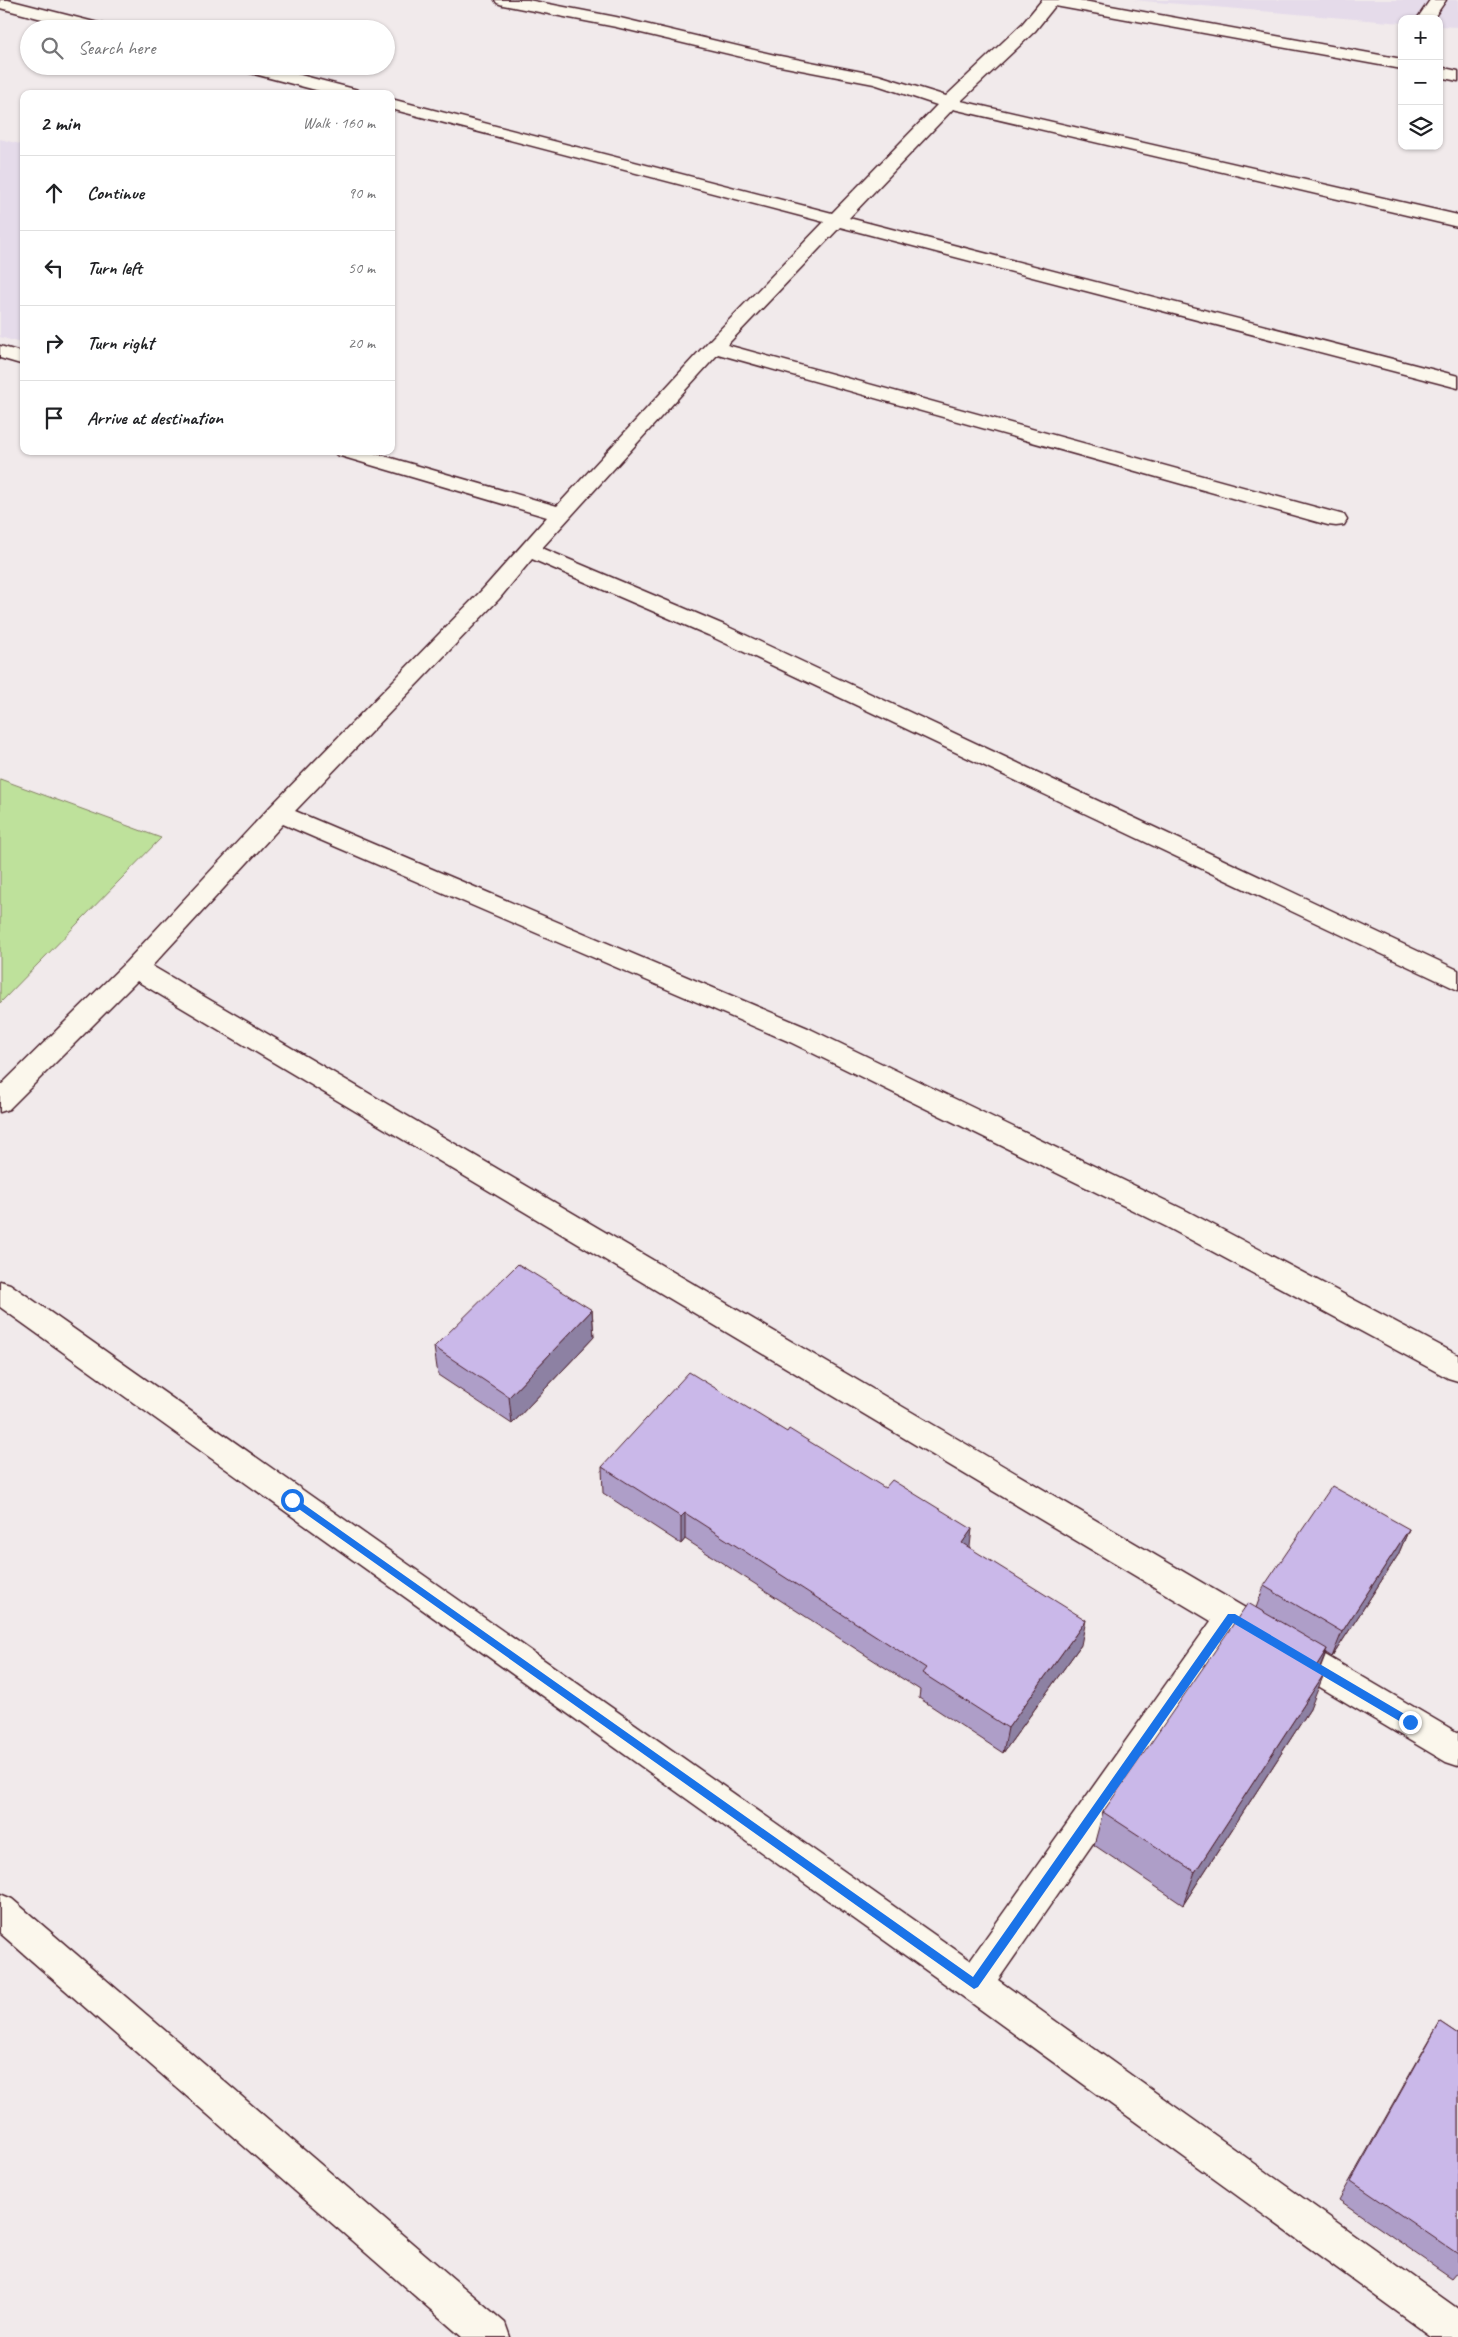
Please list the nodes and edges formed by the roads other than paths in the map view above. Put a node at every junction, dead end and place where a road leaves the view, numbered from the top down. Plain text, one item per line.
1 (502, 0) edge
2 (1051, 0) edge
3 (1438, 0) edge
4 (0, 3) edge
5 (1428, 15) edge
6 (65, 20) edge
7 (1398, 59) edge
8 (1443, 73) edge
9 (280, 75) edge
10 (1458, 76) edge
11 (337, 90) edge
12 (949, 103) junction
13 (395, 105) edge
14 (838, 219) junction
15 (1458, 221) edge
16 (714, 346) junction
17 (0, 352) edge
18 (20, 358) edge
19 (1458, 382) edge
20 (358, 455) edge
21 (562, 514) junction
22 (1336, 520) dead end
23 (528, 550) junction
24 (279, 813) junction
25 (135, 968) junction
26 (1458, 981) edge
27 (0, 1102) edge
28 (0, 1292) edge
29 (1458, 1369) edge
30 (1232, 1617) junction
31 (1458, 1751) edge
32 (0, 1911) edge
33 (974, 1984) junction
34 (1458, 2332) edge
35 (491, 2337) edge

1 - 12 street
2 - 7 street
2 - 12 street
3 - 5 street
4 - 6 street
8 - 10 street
9 - 11 street
12 - 14 street
12 - 15 street
13 - 14 street
14 - 16 street
14 - 19 street
16 - 21 street
16 - 22 street
17 - 18 street
20 - 21 street
21 - 23 street
23 - 24 street
23 - 26 street
24 - 25 street
24 - 29 street
25 - 27 street
25 - 30 street
28 - 33 street
30 - 31 street
30 - 33 street
32 - 35 street
33 - 34 street

